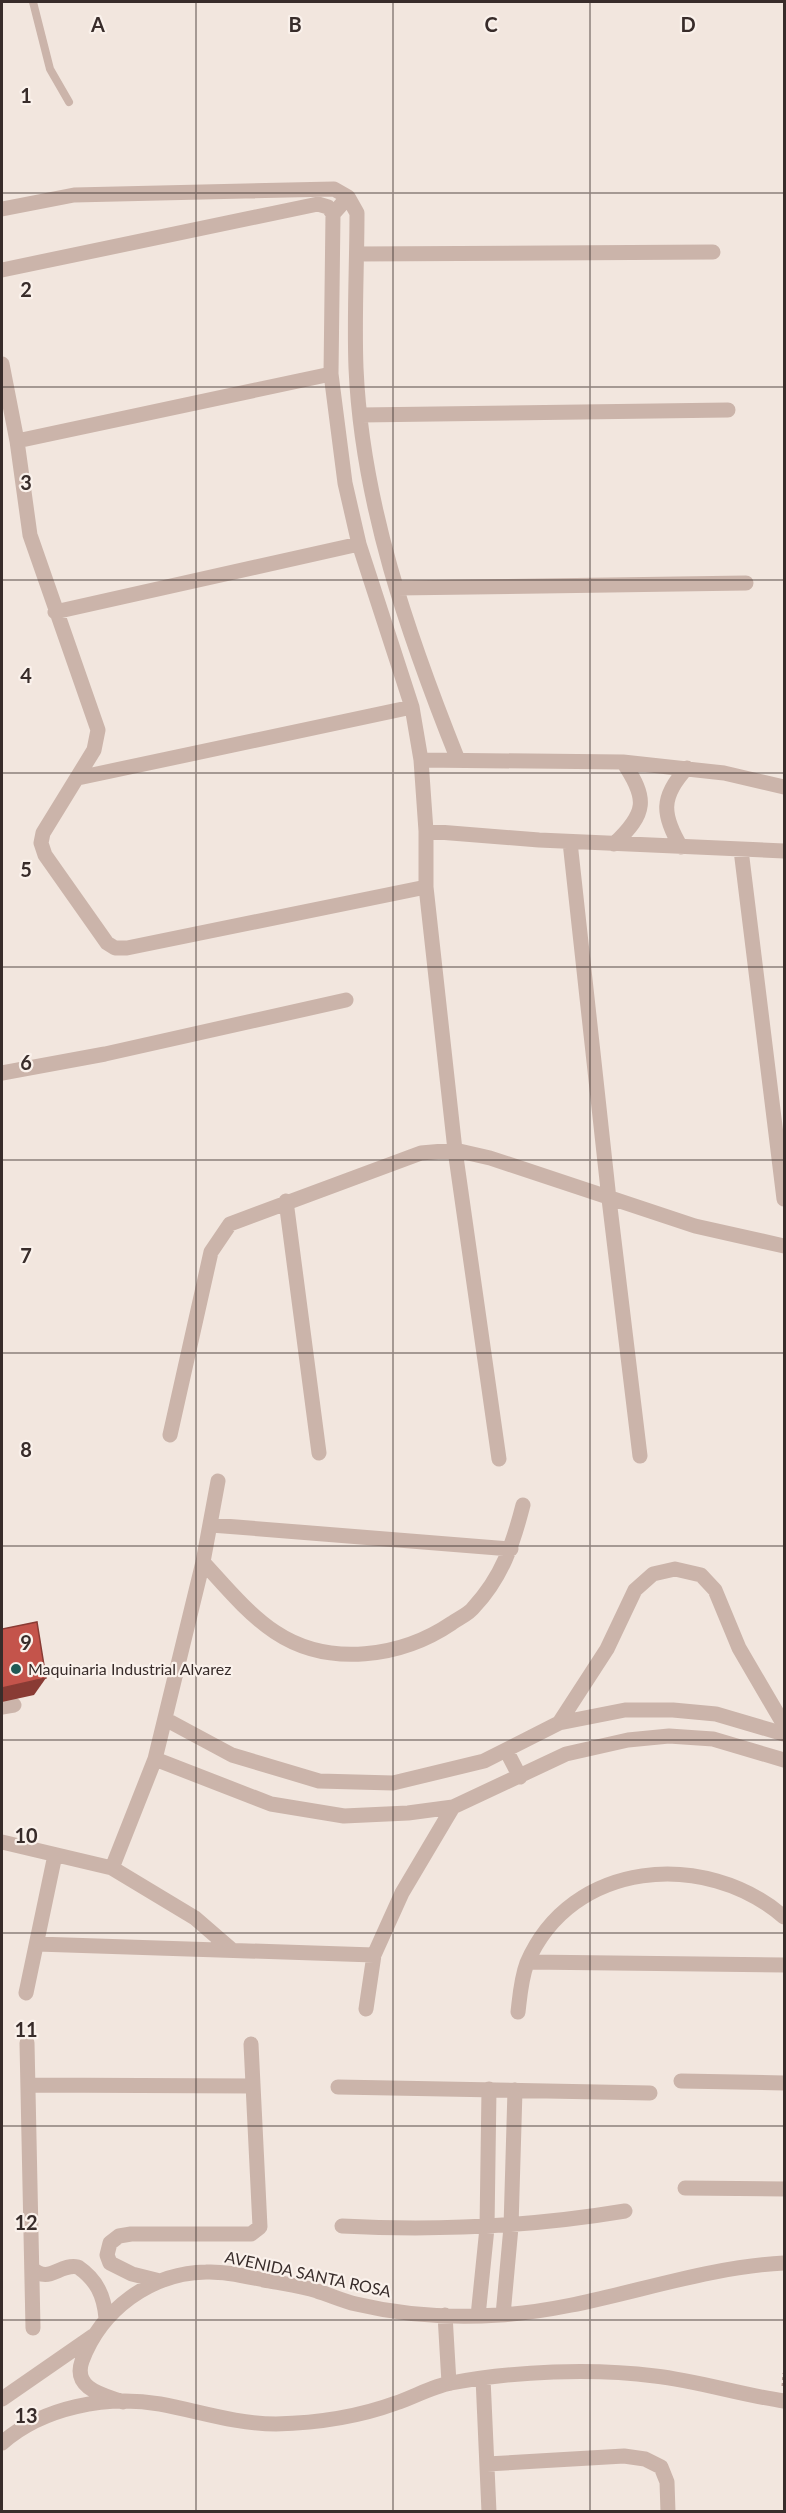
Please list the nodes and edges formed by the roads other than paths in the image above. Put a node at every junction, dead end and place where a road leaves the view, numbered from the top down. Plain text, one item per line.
1 (33, 2) edge
2 (69, 102) dead end
3 (348, 197) junction
4 (2, 209) edge
5 (333, 214) junction
6 (713, 252) dead end
7 (357, 254) junction
8 (2, 270) edge
9 (2, 364) edge
10 (331, 374) junction
11 (728, 410) dead end
12 (361, 415) junction
13 (17, 441) junction
14 (370, 479) junction
15 (345, 483) junction
16 (358, 544) junction
17 (746, 583) dead end
18 (397, 588) junction
19 (56, 612) junction
20 (412, 708) junction
21 (421, 760) junction
22 (458, 760) junction
23 (623, 762) junction
24 (687, 768) junction
25 (78, 778) junction
26 (784, 787) edge
27 (426, 831) junction
28 (570, 842) junction
29 (614, 844) junction
30 (681, 847) junction
31 (741, 850) junction
32 (784, 851) edge
33 (426, 887) junction
34 (346, 1000) dead end
35 (2, 1073) edge
36 (455, 1150) junction
37 (609, 1199) junction
38 (784, 1199) edge
39 (286, 1201) junction
40 (784, 1246) edge
41 (170, 1435) dead end
42 (319, 1453) dead end
43 (640, 1456) dead end
44 (499, 1459) dead end
45 (218, 1481) dead end
46 (523, 1505) dead end
47 (211, 1525) junction
48 (512, 1549) junction
49 (203, 1562) junction
50 (165, 1719) junction
51 (559, 1723) junction
52 (784, 1725) edge
53 (784, 1734) edge
54 (506, 1750) junction
55 (155, 1759) junction
56 (784, 1761) edge
57 (520, 1777) junction
58 (453, 1807) junction
59 (2, 1842) edge
60 (55, 1856) junction
61 (112, 1868) junction
62 (784, 1917) edge
63 (37, 1944) junction
64 (232, 1950) junction
65 (374, 1955) junction
66 (528, 1962) junction
67 (784, 1965) edge
68 (27, 1992) dead end
69 (366, 2008) dead end
70 (518, 2012) dead end
71 (27, 2043) dead end
72 (251, 2044) dead end
73 (681, 2081) dead end
74 (784, 2083) edge
75 (28, 2085) junction
76 (253, 2086) junction
77 (338, 2087) dead end
78 (489, 2090) junction
79 (515, 2090) junction
80 (650, 2092) dead end
81 (685, 2188) dead end
82 (784, 2189) edge
83 (626, 2211) dead end
84 (342, 2226) dead end
85 (511, 2227) junction
86 (487, 2228) junction
87 (784, 2263) edge
88 (32, 2268) junction
89 (119, 2268) junction
90 (160, 2281) junction
91 (97, 2286) junction
92 (445, 2315) junction
93 (503, 2315) junction
94 (478, 2316) junction
95 (106, 2318) junction
96 (33, 2328) dead end
97 (93, 2336) junction
98 (483, 2378) junction
99 (449, 2383) junction
100 (2, 2399) edge
101 (784, 2401) edge
102 (123, 2403) junction
103 (2, 2443) edge
104 (488, 2464) junction
105 (489, 2511) edge
106 (668, 2511) edge

1 - 2 lane
3 - 4 street
3 - 5 street
3 - 7 street
5 - 8 street
5 - 10 street
6 - 7 street
7 - 12 street
9 - 13 street
10 - 13 street
10 - 15 street
11 - 12 street
12 - 14 street
13 - 19 street
14 - 15 street
14 - 18 street
15 - 16 street
16 - 19 street
16 - 20 street
17 - 18 street
18 - 22 street
19 - 25 street
20 - 21 street
20 - 25 street
21 - 22 street
21 - 27 street
22 - 23 street
23 - 24 street
23 - 29 street
24 - 26 street
24 - 30 street
25 - 33 street
27 - 28 street
27 - 33 street
28 - 29 street
28 - 37 street
29 - 30 street
30 - 31 street
31 - 32 street
31 - 38 street
33 - 36 street
34 - 35 street
36 - 37 street
36 - 39 street
36 - 44 street
37 - 40 street
37 - 43 street
39 - 41 street
39 - 42 street
45 - 47 street
46 - 48 street
47 - 48 street
47 - 49 street
48 - 49 street
49 - 50 street
50 - 54 street
50 - 55 street
51 - 52 street
51 - 53 street
51 - 54 street
54 - 57 street
55 - 58 street
55 - 61 street
56 - 57 street
57 - 58 street
58 - 65 street
59 - 60 street
60 - 61 street
60 - 63 street
61 - 64 street
62 - 66 street
63 - 64 street
63 - 68 street
64 - 65 street
65 - 69 street
66 - 67 street
66 - 70 street
71 - 75 street
72 - 76 street
73 - 74 street
75 - 76 street
75 - 88 street
76 - 89 street
77 - 78 street
78 - 79 street
78 - 86 street
79 - 80 street
79 - 85 street
81 - 82 street
83 - 85 street
84 - 86 street
85 - 86 street
85 - 93 street
86 - 94 street
87 - 93 street, AVENIDA SANTA ROSA
88 - 91 street
88 - 96 street
89 - 90 street
89 - 91 street
90 - 92 street, AVENIDA SANTA ROSA
90 - 95 street, AVENIDA SANTA ROSA
91 - 95 street
92 - 94 street, AVENIDA SANTA ROSA
92 - 99 street
93 - 94 street, AVENIDA SANTA ROSA
95 - 97 street, AVENIDA SANTA ROSA
97 - 100 street, AVENIDA SANTA ROSA
97 - 102 street, AVENIDA SANTA ROSA
98 - 99 street, AVENIDA SANTA ROSA
98 - 101 street, AVENIDA SANTA ROSA
98 - 104 street
99 - 102 street, AVENIDA SANTA ROSA
102 - 103 street, AVENIDA SANTA ROSA
104 - 105 street
104 - 106 street

